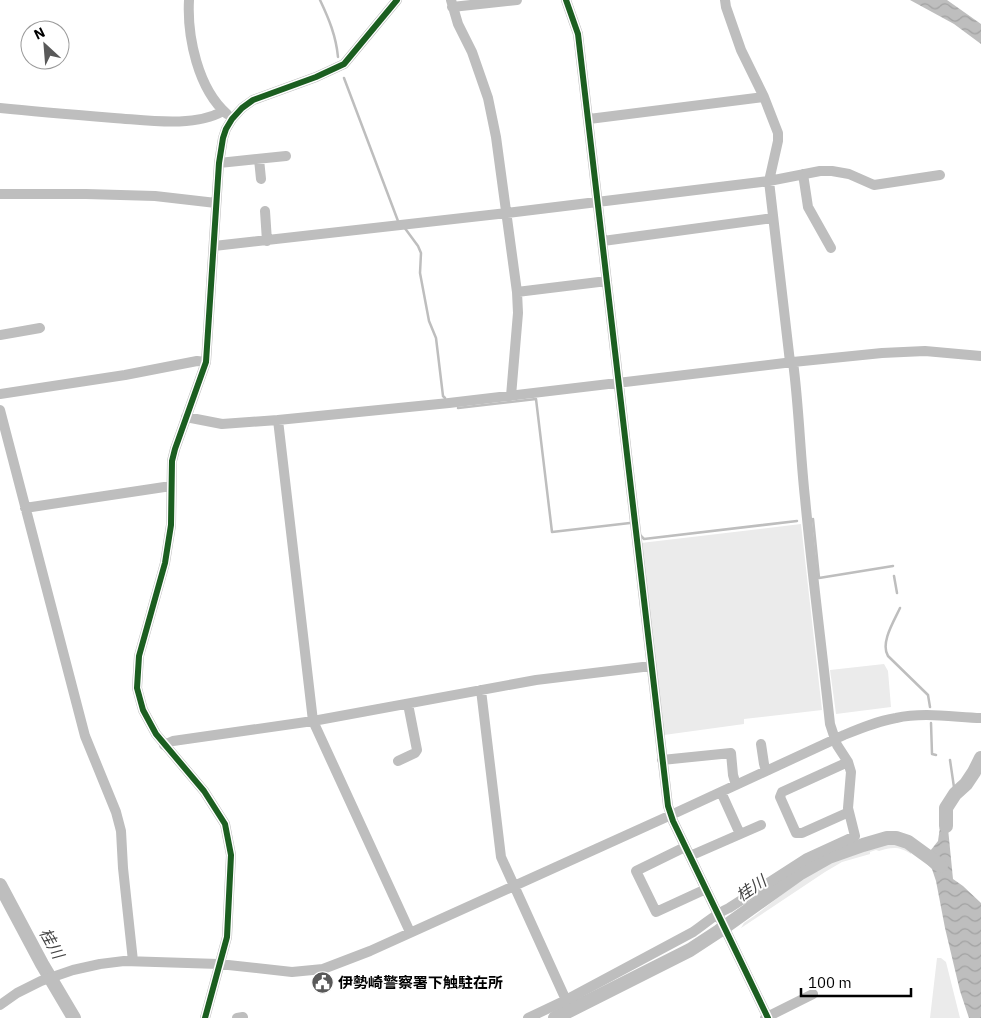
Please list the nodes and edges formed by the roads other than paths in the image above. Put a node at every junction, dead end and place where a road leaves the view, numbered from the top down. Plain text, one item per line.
1 (189, 0) edge
2 (397, 0) edge
3 (517, 0) edge
4 (566, 0) edge
5 (725, 0) edge
6 (452, 4) edge
7 (764, 97) junction
8 (0, 108) edge
9 (223, 111) junction
10 (232, 119) junction
11 (588, 119) junction
12 (286, 156) dead end
13 (259, 159) junction
14 (219, 163) junction
15 (803, 174) junction
16 (940, 176) dead end
17 (261, 180) dead end
18 (769, 181) junction
19 (0, 194) edge
20 (598, 202) junction
21 (216, 203) junction
22 (265, 211) dead end
23 (507, 213) junction
24 (774, 218) junction
25 (267, 241) junction
26 (603, 241) junction
27 (214, 246) junction
28 (831, 248) dead end
29 (607, 281) junction
30 (517, 292) junction
31 (40, 328) dead end
32 (0, 335) edge
33 (978, 355) edge
34 (206, 362) junction
35 (791, 362) junction
36 (619, 383) junction
37 (0, 394) edge
38 (511, 396) junction
39 (0, 410) edge
40 (186, 417) junction
41 (278, 420) junction
42 (171, 486) junction
43 (25, 508) junction
44 (651, 666) junction
45 (481, 690) junction
46 (408, 704) junction
47 (981, 718) edge
48 (313, 721) junction
49 (835, 739) junction
50 (761, 744) dead end
51 (164, 745) junction
52 (662, 760) junction
53 (398, 761) dead end
54 (848, 762) junction
55 (766, 771) junction
56 (736, 785) junction
57 (722, 792) junction
58 (849, 812) junction
59 (671, 815) junction
60 (760, 825) dead end
61 (740, 834) junction
62 (688, 851) junction
63 (514, 886) junction
64 (706, 888) junction
65 (719, 915) junction
66 (410, 932) junction
67 (132, 961) junction
68 (219, 964) junction
69 (813, 994) dead end
70 (566, 1000) junction
71 (0, 1005) edge
72 (206, 1018) edge
73 (528, 1018) edge
74 (767, 1018) edge

1 - 9 street
2 - 10 street
3 - 6 street
4 - 11 street
5 - 7 street
6 - 23 street
7 - 11 street
7 - 18 street
8 - 9 street
9 - 10 street
10 - 14 street
11 - 20 street
12 - 13 street
13 - 14 street
13 - 17 street
14 - 21 street
15 - 16 street
15 - 18 street
15 - 28 street
18 - 20 street
18 - 24 street
19 - 21 street
20 - 23 street
20 - 26 street
21 - 27 street
22 - 25 street
23 - 25 street
23 - 30 street
24 - 26 street
24 - 35 street
25 - 27 street
26 - 29 street
27 - 34 street
29 - 30 street
29 - 36 street
30 - 38 street
31 - 32 street
33 - 35 street
34 - 37 street
34 - 40 street
35 - 36 street
35 - 49 street
36 - 38 street
36 - 44 street
38 - 41 street
39 - 43 street
40 - 41 street
40 - 42 street
41 - 48 street
42 - 43 street
42 - 51 street
43 - 67 street
44 - 45 street
44 - 52 street
45 - 46 street
45 - 63 street
46 - 48 street
46 - 53 street
47 - 49 street
48 - 51 street
48 - 66 street
49 - 54 street
49 - 55 street
50 - 55 street
51 - 68 street
52 - 56 street
52 - 59 street
54 - 58 street
54 - 58 street
55 - 56 street
56 - 57 street
57 - 59 street
57 - 61 street
58 - 65 street
59 - 62 street
59 - 63 street
60 - 61 street
61 - 62 street
62 - 64 street
62 - 64 street
63 - 66 street
63 - 70 street
64 - 65 street
65 - 70 street
65 - 74 street
66 - 68 street
67 - 68 street
67 - 71 street
68 - 72 street
69 - 74 street
70 - 73 street

